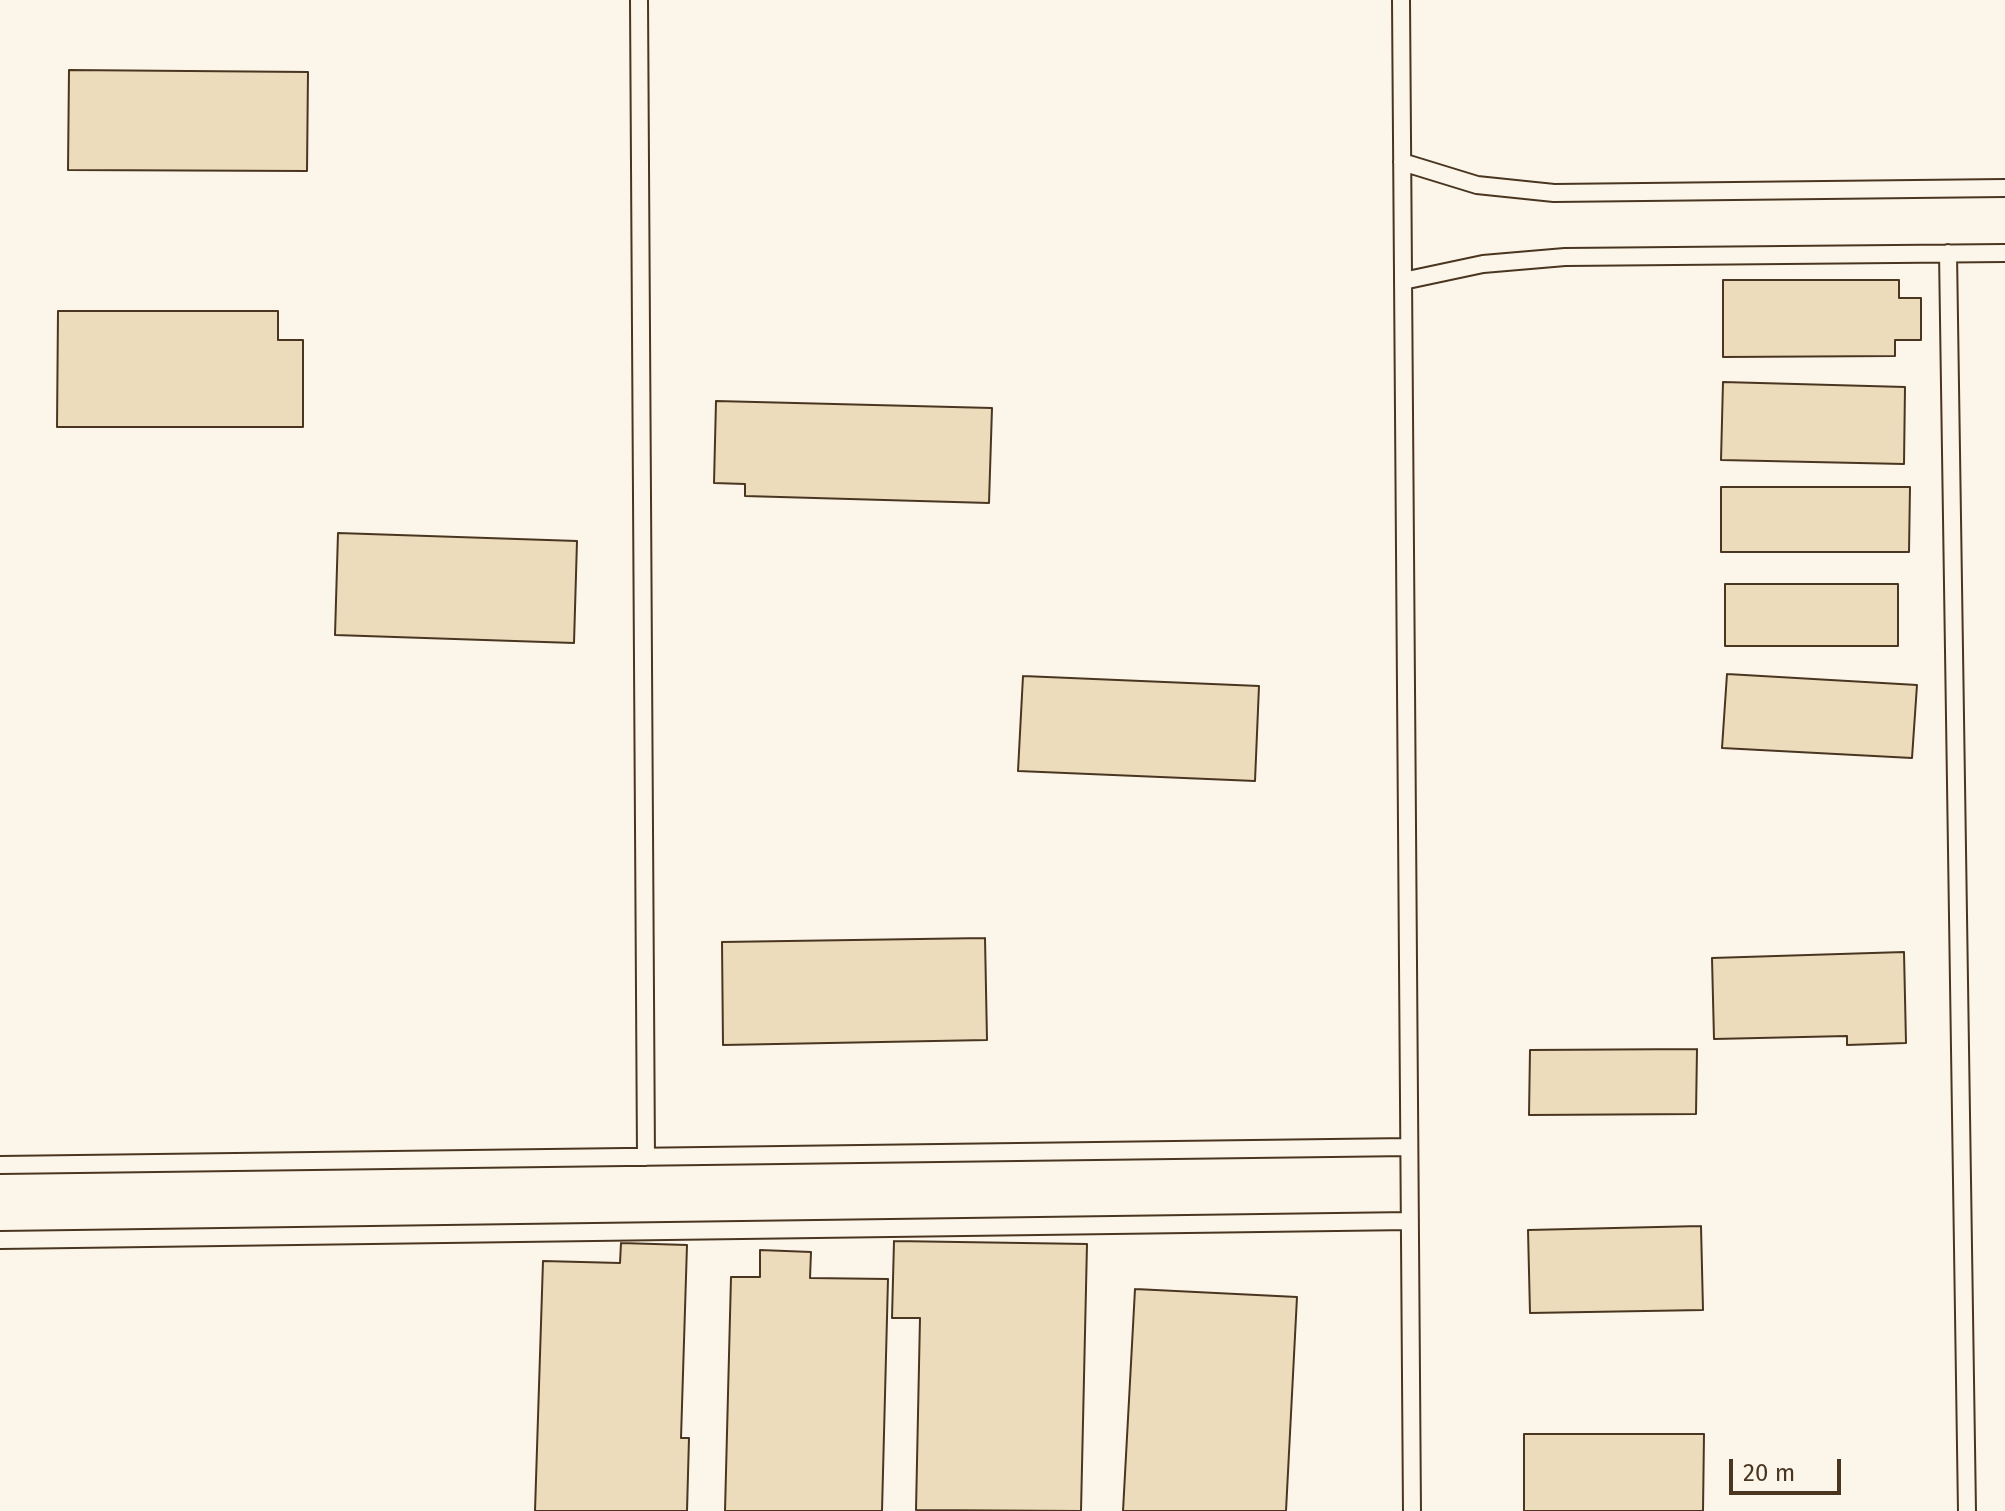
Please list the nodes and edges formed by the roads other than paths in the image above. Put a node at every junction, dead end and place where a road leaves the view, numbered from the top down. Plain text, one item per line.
1 (639, 0) edge
2 (1401, 0) edge
3 (1402, 162) junction
4 (2005, 188) edge
5 (1948, 253) junction
6 (2005, 253) edge
7 (1403, 281) junction
8 (1409, 1147) junction
9 (646, 1157) junction
10 (1, 1163) edge
11 (1410, 1221) junction
12 (0, 1240) edge
13 (1412, 1511) edge
14 (1967, 1511) edge

1 - 9 lane
2 - 3 lane
3 - 4 lane
3 - 7 lane
5 - 6 lane
5 - 7 lane
5 - 14 lane
7 - 8 lane
8 - 9 lane
8 - 11 lane
9 - 10 lane
11 - 12 lane
11 - 13 lane

